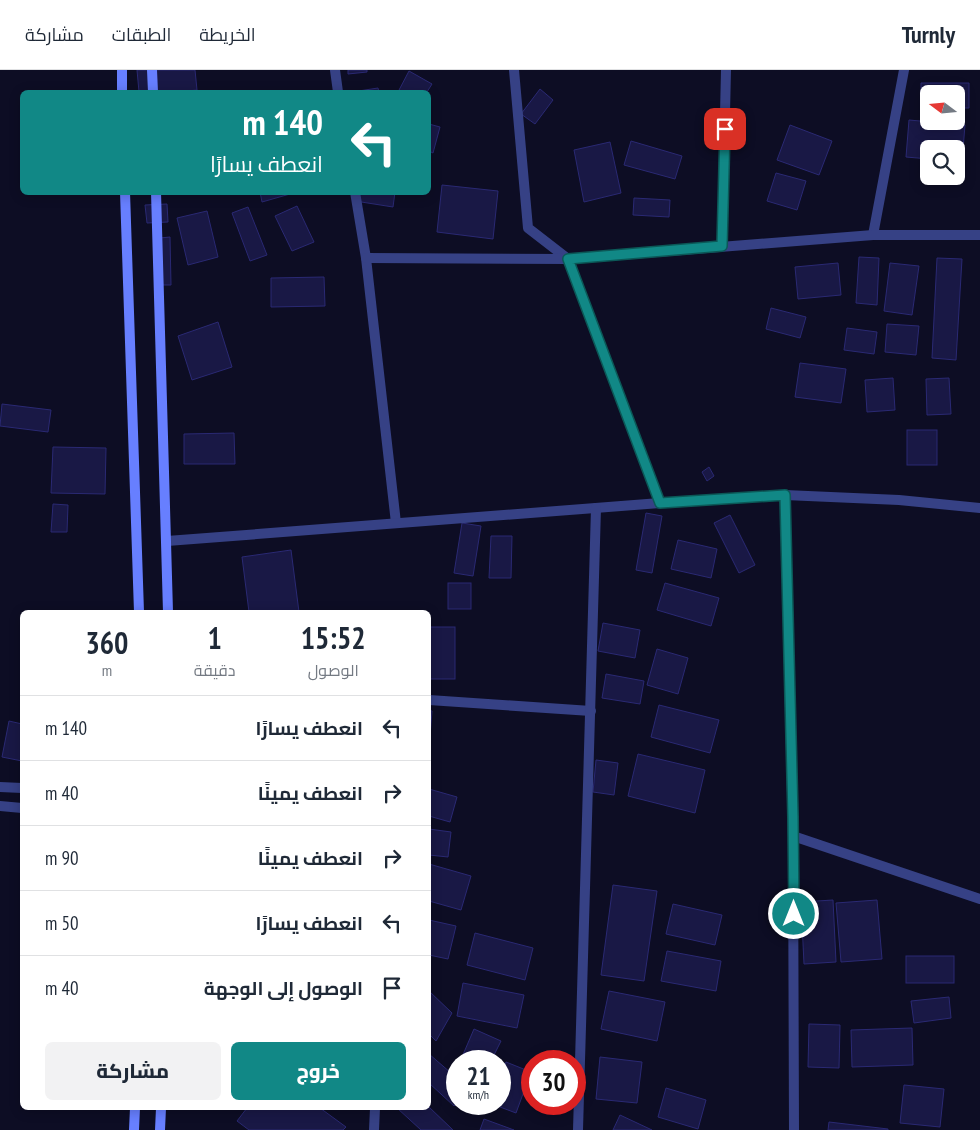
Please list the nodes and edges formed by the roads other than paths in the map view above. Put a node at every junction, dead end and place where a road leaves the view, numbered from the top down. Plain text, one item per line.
1 (122, 70) edge
2 (152, 70) edge
3 (334, 70) edge
4 (514, 70) edge
5 (726, 70) edge
6 (904, 70) edge
7 (122, 90) edge
8 (153, 90) edge
9 (338, 90) edge
10 (126, 195) edge
11 (156, 195) edge
12 (356, 195) edge
13 (873, 235) junction
14 (980, 235) edge
15 (722, 246) junction
16 (366, 258) junction
17 (568, 259) junction
18 (785, 495) junction
19 (660, 503) junction
20 (596, 508) junction
21 (980, 508) edge
22 (396, 524) junction
23 (167, 541) junction
24 (139, 610) edge
25 (168, 610) edge
26 (431, 700) edge
27 (591, 711) junction
28 (0, 787) edge
29 (20, 788) edge
30 (0, 806) edge
31 (20, 808) edge
32 (793, 836) junction
33 (980, 899) edge
34 (135, 1110) edge
35 (161, 1110) edge
36 (375, 1110) edge
37 (134, 1130) edge
38 (160, 1130) edge
39 (374, 1130) edge
40 (578, 1130) edge
41 (794, 1130) edge

1 - 7 street
2 - 8 street
3 - 9 street
4 - 17 street
5 - 15 street
6 - 13 street
10 - 24 street
11 - 23 street
12 - 16 street
13 - 14 street
13 - 15 street
15 - 17 street
16 - 17 street
16 - 22 street
17 - 19 street
18 - 19 street
18 - 21 street
18 - 32 street
19 - 20 street
20 - 22 street
20 - 27 street
22 - 23 street
23 - 25 street
26 - 27 street
27 - 40 street
28 - 29 street
30 - 31 street
32 - 33 street
32 - 41 street
34 - 37 street
35 - 38 street
36 - 39 street

